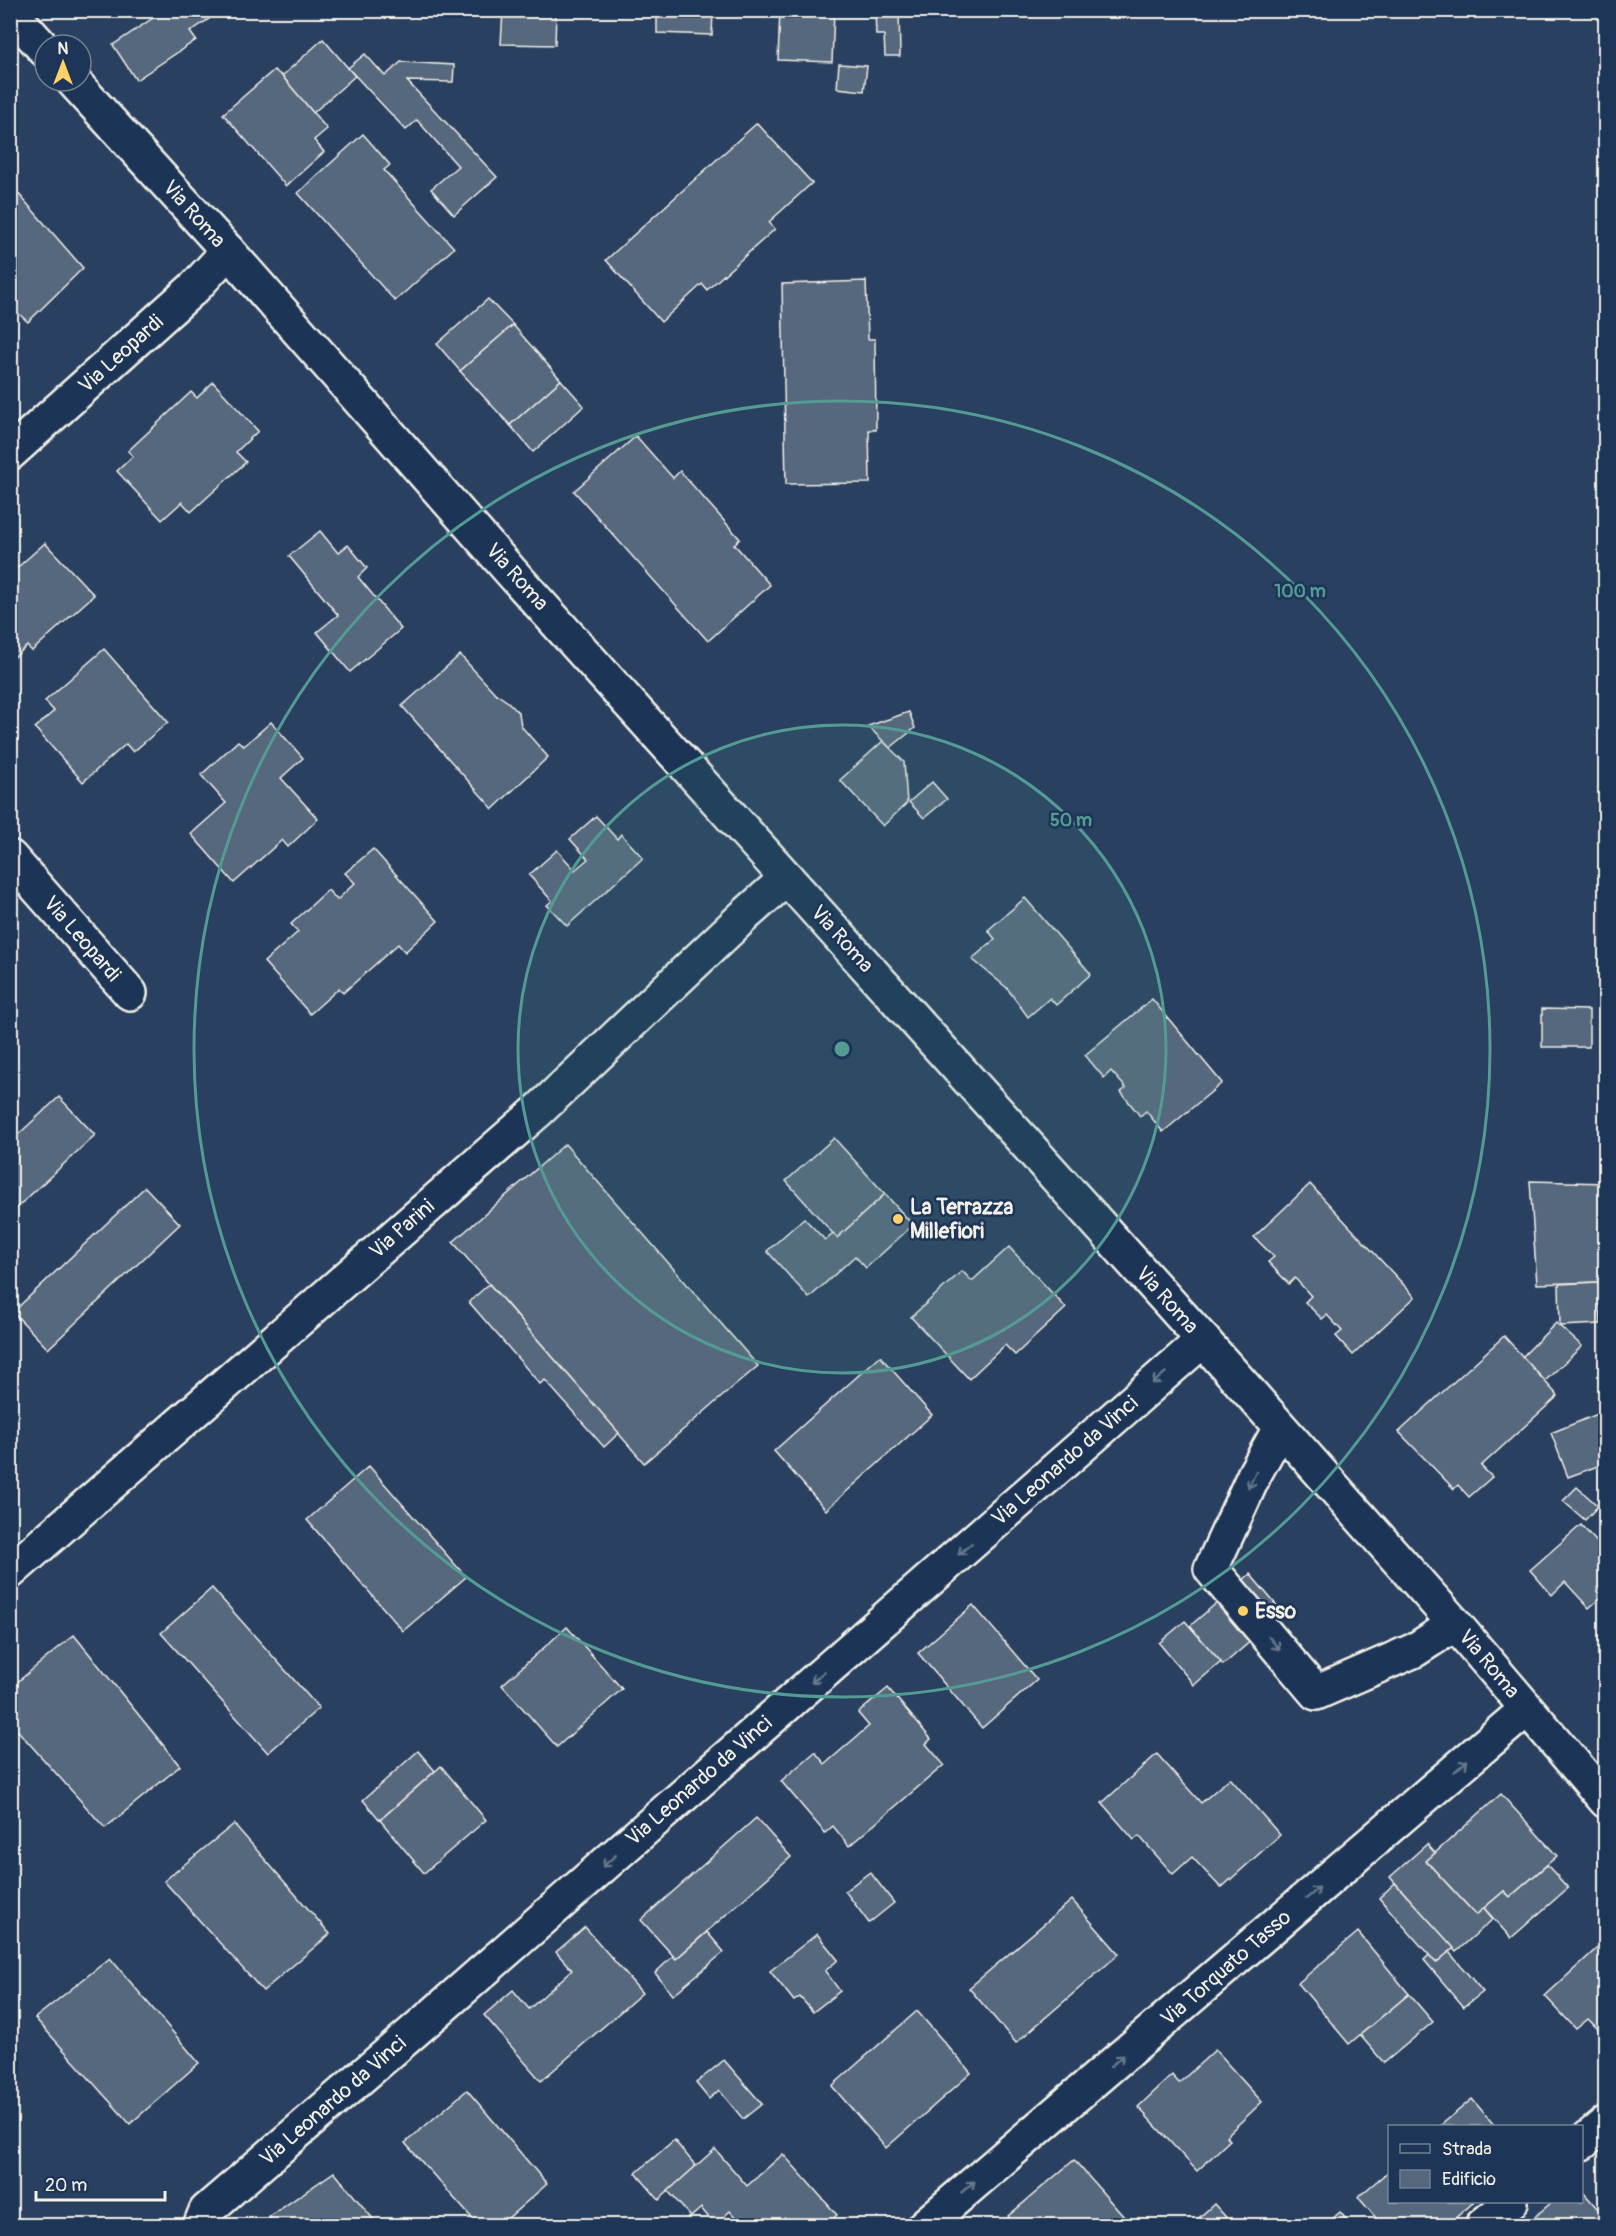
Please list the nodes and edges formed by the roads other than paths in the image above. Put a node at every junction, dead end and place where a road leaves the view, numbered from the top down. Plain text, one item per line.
1 (10, 11) edge
2 (33, 37) edge
3 (84, 93) edge
4 (228, 251) junction
5 (10, 453) edge
6 (10, 857) edge
7 (787, 878) junction
8 (130, 993) dead end
9 (1203, 1340) junction
10 (1280, 1428) junction
11 (10, 1572) edge
12 (1455, 1624) junction
13 (1527, 1709) junction
14 (1605, 1801) edge
15 (1605, 2123) edge
16 (1583, 2141) edge
17 (1510, 2203) edge
18 (200, 2226) edge
19 (924, 2226) edge
20 (1482, 2226) edge

1 - 2 street
3 - 4 street, Via Roma
4 - 5 street, Via Leopardi
4 - 7 street, Via Roma
6 - 8 street, Via Leopardi
7 - 9 street, Via Roma
7 - 11 street, Via Parini
9 - 10 street, Via Roma
9 -> 18 street, Via Leonardo da Vinci
10 - 12 street, Via Roma
10 -> 12 street
12 - 13 street, Via Roma
13 - 14 street, Via Roma
19 -> 13 street, Via Torquato Tasso
15 - 16 street
17 - 20 street

